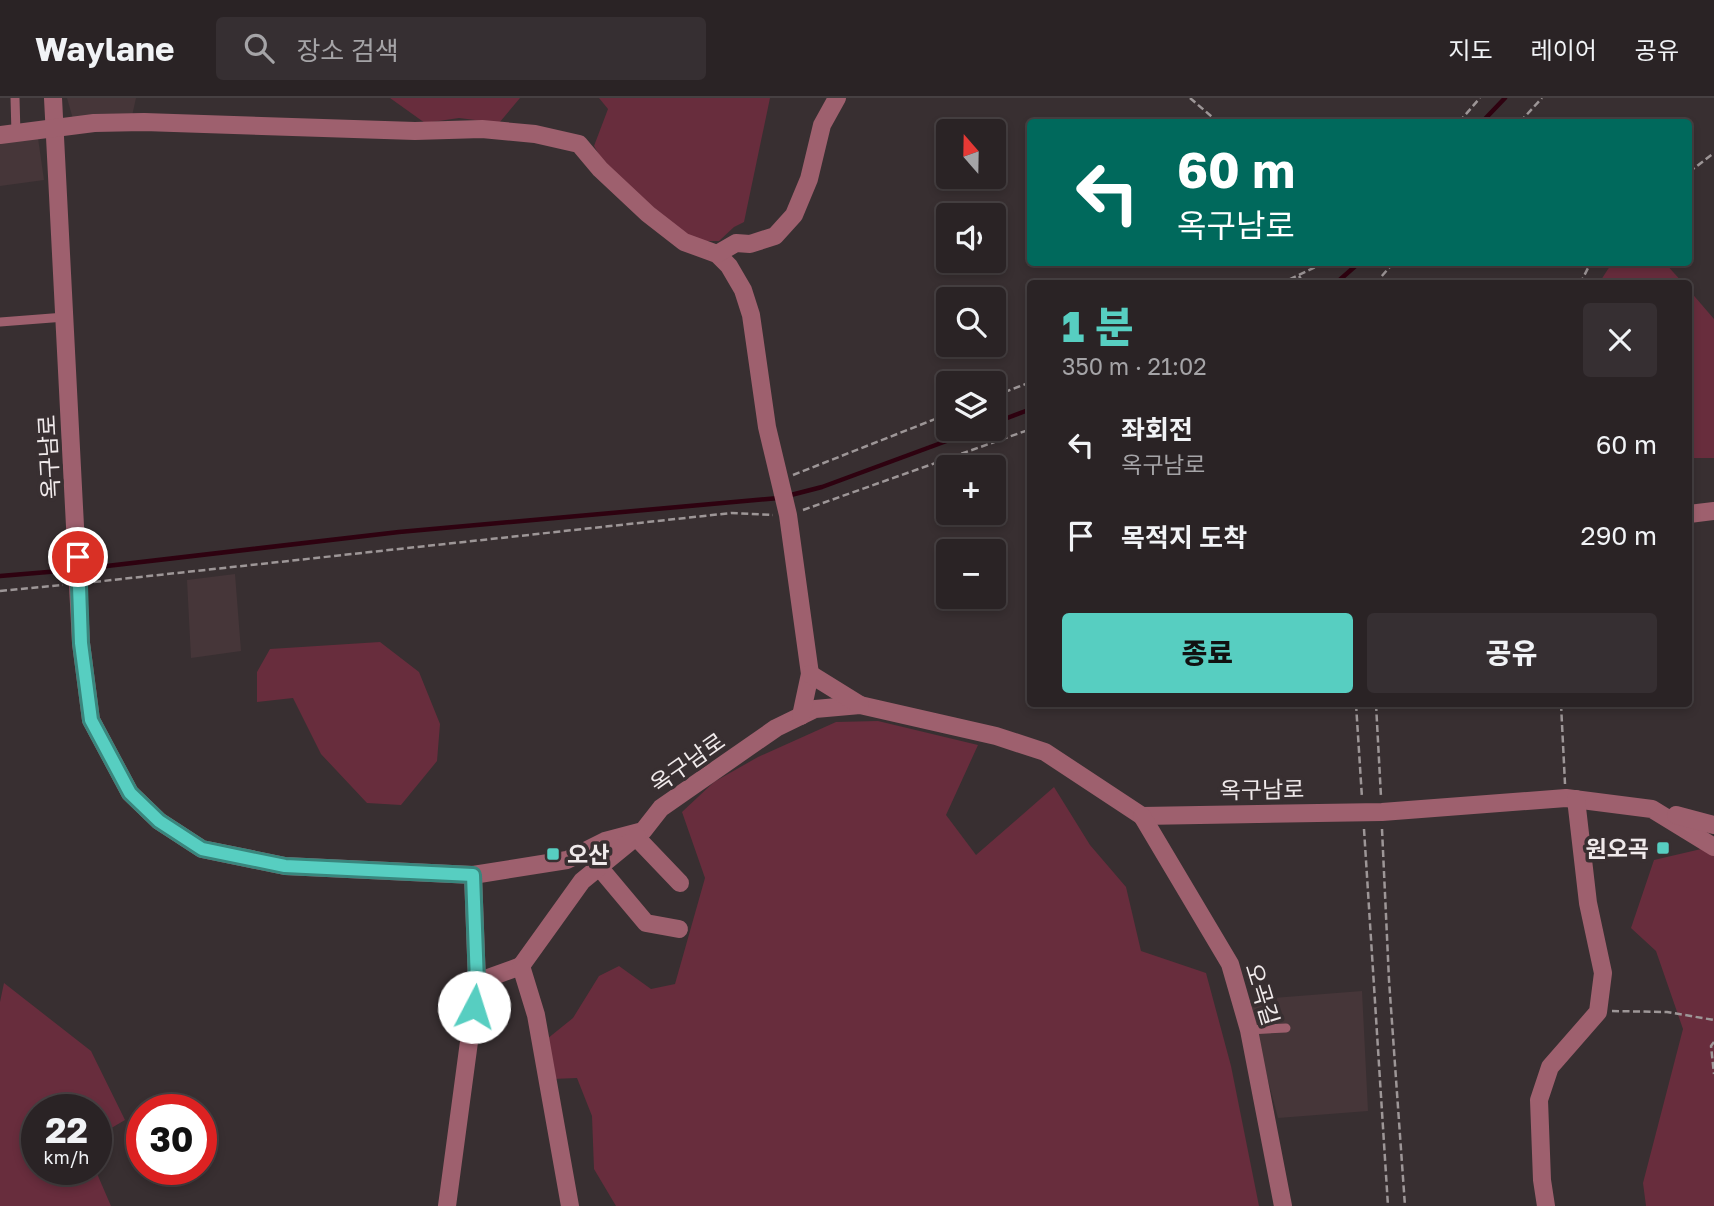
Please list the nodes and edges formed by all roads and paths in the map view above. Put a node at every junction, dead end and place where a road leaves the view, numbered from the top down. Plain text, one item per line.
1 (15, 98) edge
2 (53, 98) edge
3 (836, 98) edge
4 (1190, 98) edge
5 (1480, 98) edge
6 (1542, 98) edge
7 (1214, 119) edge
8 (1462, 119) edge
9 (1523, 119) edge
10 (53, 130) junction
11 (8, 134) edge
12 (1714, 153) edge
13 (1692, 170) edge
14 (750, 244) junction
15 (718, 254) junction
16 (1318, 266) edge
17 (1391, 266) edge
18 (1299, 276) junction
19 (1290, 280) edge
20 (1302, 280) edge
21 (1378, 280) edge
22 (743, 290) junction
23 (67, 317) junction
24 (0, 323) edge
25 (1027, 384) edge
26 (1006, 391) edge
27 (936, 419) edge
28 (1027, 430) edge
29 (780, 484) junction
30 (787, 511) junction
31 (1714, 511) edge
32 (1692, 514) edge
33 (78, 580) junction
34 (0, 591) edge
35 (810, 674) junction
36 (860, 705) junction
37 (1356, 707) edge
38 (1376, 707) edge
39 (1561, 707) edge
40 (802, 716) junction
41 (1571, 799) junction
42 (1652, 809) junction
43 (1363, 812) junction
44 (1382, 812) junction
45 (1142, 816) junction
46 (1714, 825) edge
47 (639, 834) junction
48 (1714, 847) edge
49 (599, 867) junction
50 (473, 875) junction
51 (680, 884) dead end
52 (679, 929) dead end
53 (521, 966) junction
54 (477, 982) junction
55 (1598, 1012) junction
56 (1714, 1020) edge
57 (1286, 1028) dead end
58 (1250, 1030) junction
59 (1714, 1042) edge
60 (1714, 1074) edge
61 (447, 1206) edge
62 (570, 1206) edge
63 (1283, 1206) edge
64 (1388, 1206) edge
65 (1405, 1206) edge
66 (1546, 1206) edge

1 - 11 lane
2 - 10 street, 옥구남로
3 - 14 street
4 - 7 path
5 - 8 path
6 - 9 path
10 - 11 street
10 - 15 street
10 - 23 street, 옥구남로
12 - 13 path
14 - 15 street
14 - 22 street
15 - 22 street
16 - 18 path
17 - 21 path
18 - 19 path
18 - 20 path
22 - 29 street
23 - 24 lane
23 - 33 street, 옥구남로
25 - 26 path
27 - 29 path
28 - 30 path
29 - 30 street
30 - 33 path
30 - 35 street
31 - 32 street
33 - 34 path
33 - 50 street, 옥구남로
35 - 36 street
35 - 40 street
36 - 40 street, 옥구남로
36 - 45 street, 옥구남로
37 - 43 path
38 - 44 path
39 - 41 path
40 - 47 street, 옥구남로
41 - 42 street, 옥구남로
41 - 44 street, 옥구남로
41 - 55 street
42 - 46 street
42 - 48 street, 옥구남로
43 - 44 street, 옥구남로
43 - 45 street, 옥구남로
43 - 64 path
44 - 65 path
45 - 58 street, 오곡길
47 - 49 street
47 - 50 street, 옥구남로
47 - 51 street
49 - 52 street
49 - 53 street
50 - 54 street
53 - 54 street
53 - 62 street
54 - 61 street
55 - 56 path
55 - 66 street
57 - 58 lane
58 - 63 street, 오곡길
59 - 60 path

